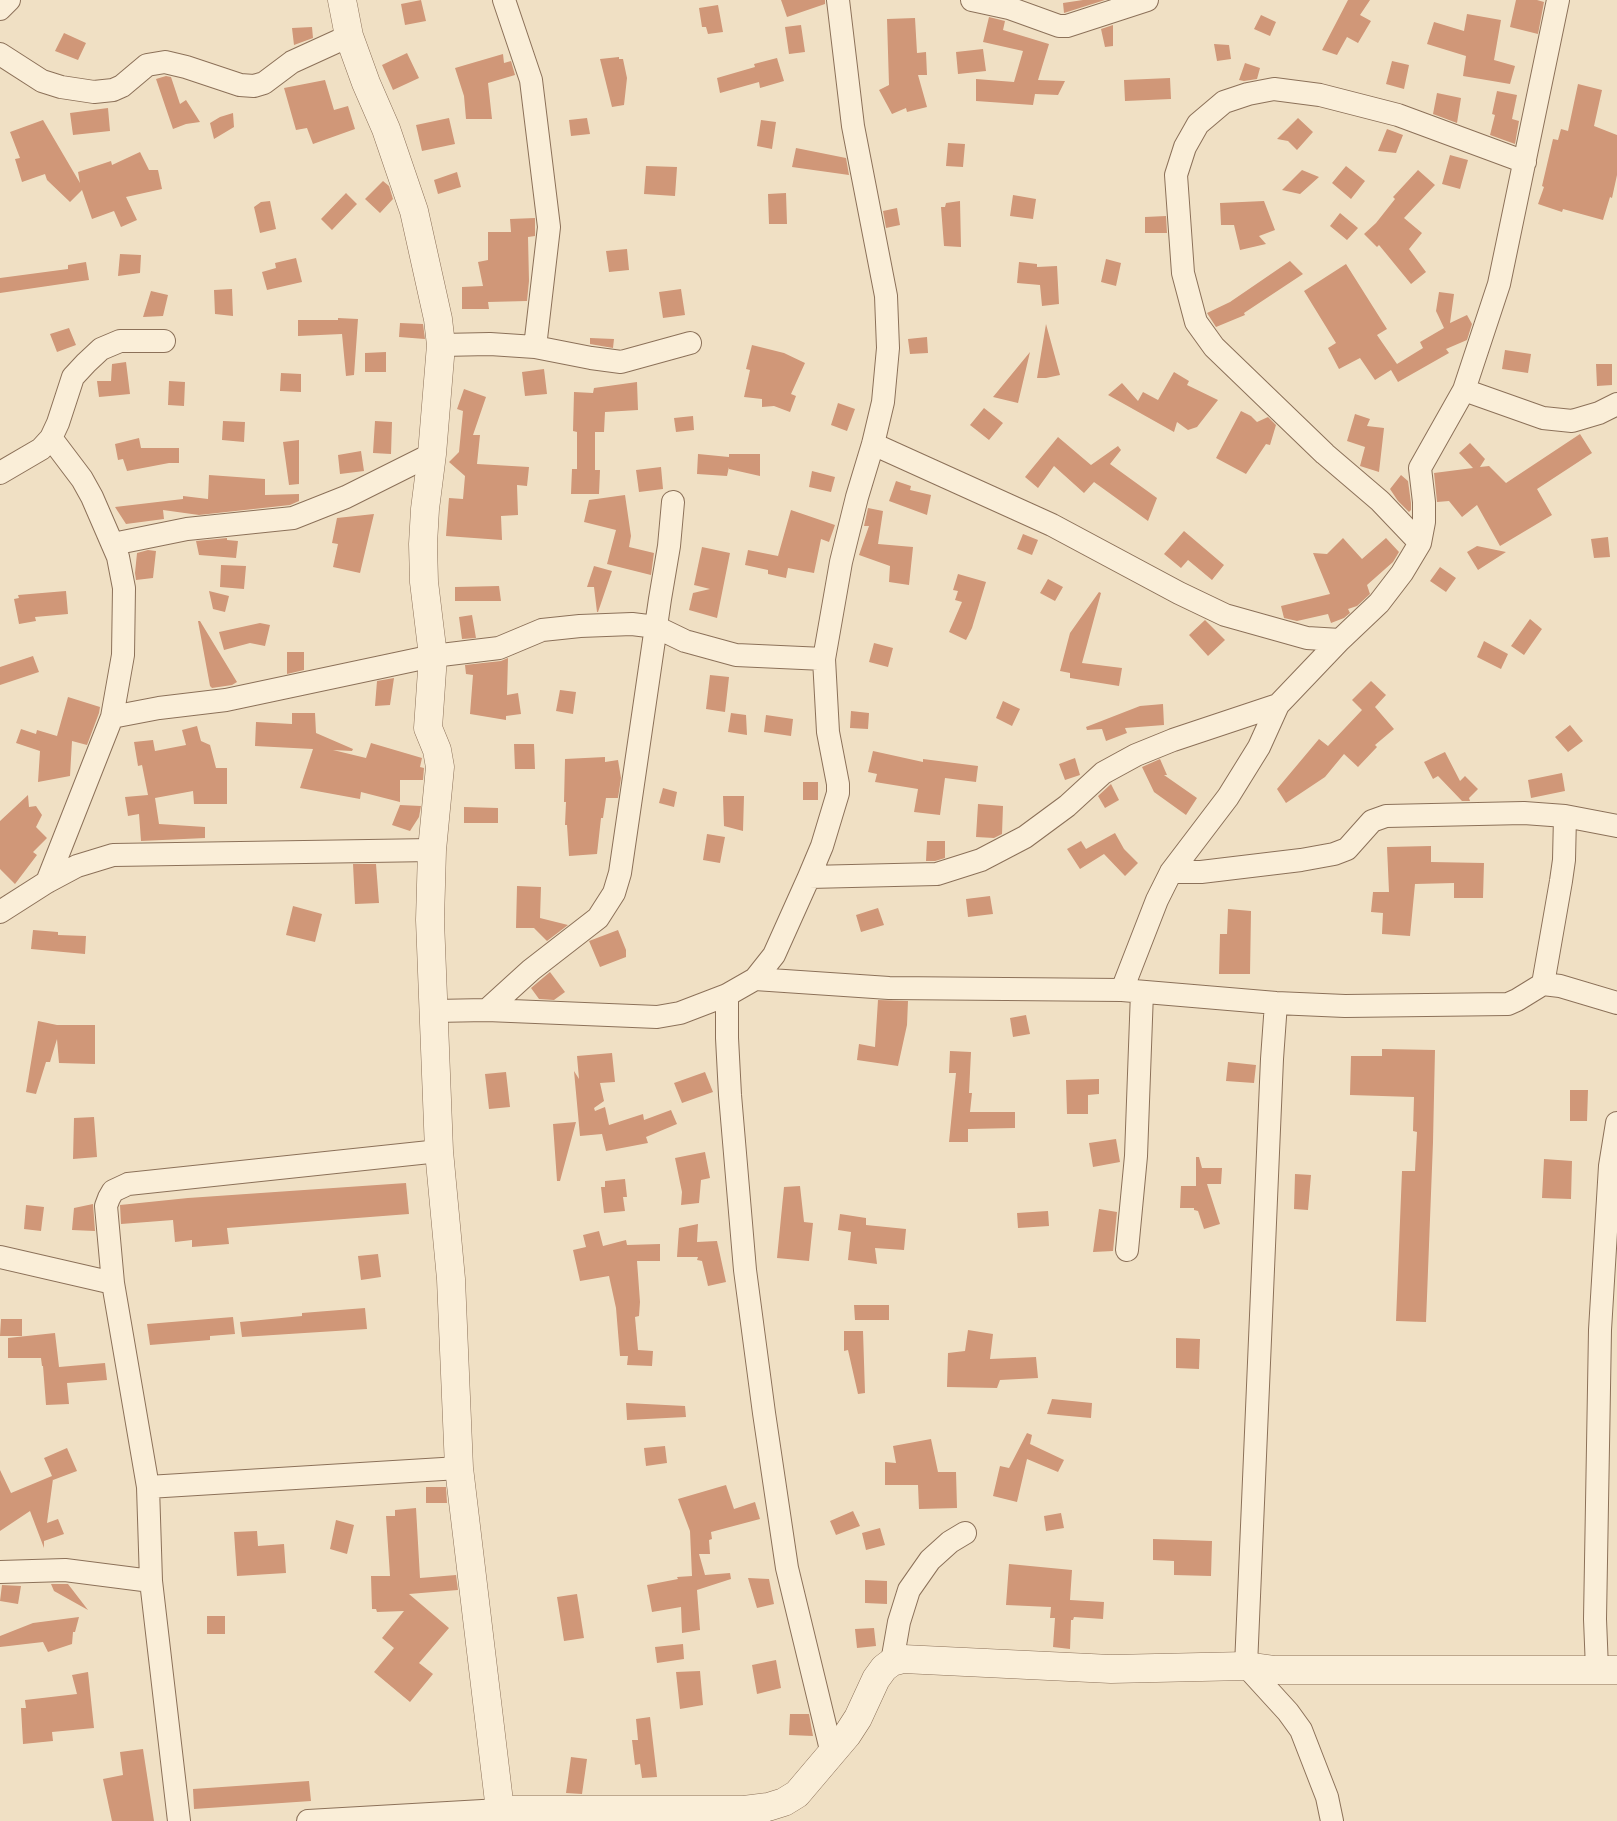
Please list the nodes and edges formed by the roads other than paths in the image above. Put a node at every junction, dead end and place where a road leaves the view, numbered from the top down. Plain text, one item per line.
1 (9, 0) edge
2 (342, 0) edge
3 (504, 0) edge
4 (838, 0) edge
5 (972, 0) edge
6 (1147, 0) edge
7 (1558, 0) edge
8 (0, 10) edge
9 (350, 36) junction
10 (0, 54) edge
11 (1525, 162) junction
12 (164, 341) dead end
13 (690, 343) dead end
14 (441, 345) junction
15 (535, 347) junction
16 (1464, 390) junction
17 (1617, 404) edge
18 (51, 438) junction
19 (873, 444) junction
20 (432, 454) junction
21 (0, 473) edge
22 (673, 502) dead end
23 (1420, 543) junction
24 (113, 544) junction
25 (656, 627) junction
26 (1340, 640) junction
27 (434, 656) junction
28 (824, 659) junction
29 (1278, 705) junction
30 (112, 717) junction
31 (1565, 816) junction
32 (1617, 826) edge
33 (432, 850) junction
34 (1171, 872) junction
35 (809, 878) junction
36 (48, 882) junction
37 (0, 912) edge
38 (755, 979) junction
39 (1544, 984) junction
40 (1132, 991) junction
41 (727, 995) junction
42 (1276, 1003) junction
43 (1617, 1003) edge
44 (488, 1010) junction
45 (434, 1011) junction
46 (1617, 1123) edge
47 (438, 1151) junction
48 (1127, 1250) dead end
49 (0, 1257) edge
50 (113, 1283) junction
51 (459, 1468) junction
52 (148, 1487) junction
53 (965, 1533) dead end
54 (0, 1572) edge
55 (151, 1581) junction
56 (892, 1662) junction
57 (1246, 1666) junction
58 (1607, 1670) edge
59 (832, 1754) junction
60 (500, 1816) edge
61 (179, 1821) edge
62 (308, 1821) edge
63 (1332, 1821) edge

1 - 8 street
2 - 9 street
3 - 15 street
4 - 19 street
5 - 6 street
7 - 11 street
9 - 10 street
9 - 14 street
11 - 16 street
11 - 23 street
12 - 18 street
13 - 15 street
14 - 15 street
14 - 20 street
16 - 17 street
16 - 23 street
18 - 21 street
18 - 24 street
19 - 26 street
19 - 28 street
20 - 24 street
20 - 27 street
22 - 25 street
23 - 26 street
24 - 30 street
25 - 27 street
25 - 28 street
25 - 44 street
26 - 29 street
27 - 30 street
27 - 33 street
28 - 35 street
29 - 34 street
29 - 35 street
30 - 36 street
31 - 32 street
31 - 34 street
31 - 39 street
33 - 36 street
33 - 45 street
34 - 40 street
35 - 38 street
36 - 37 street
38 - 40 street
38 - 41 street
39 - 42 street
39 - 43 street
40 - 42 street
40 - 48 street
41 - 44 street
41 - 59 street
42 - 57 street
44 - 45 street
45 - 47 street
46 - 58 street
47 - 50 street
47 - 51 street
49 - 50 street
50 - 52 street
51 - 52 street
51 - 60 street
52 - 55 street
53 - 56 street
54 - 55 street
55 - 61 street
56 - 57 street
56 - 59 street
57 - 58 street
57 - 63 street
59 - 60 street
60 - 62 street

